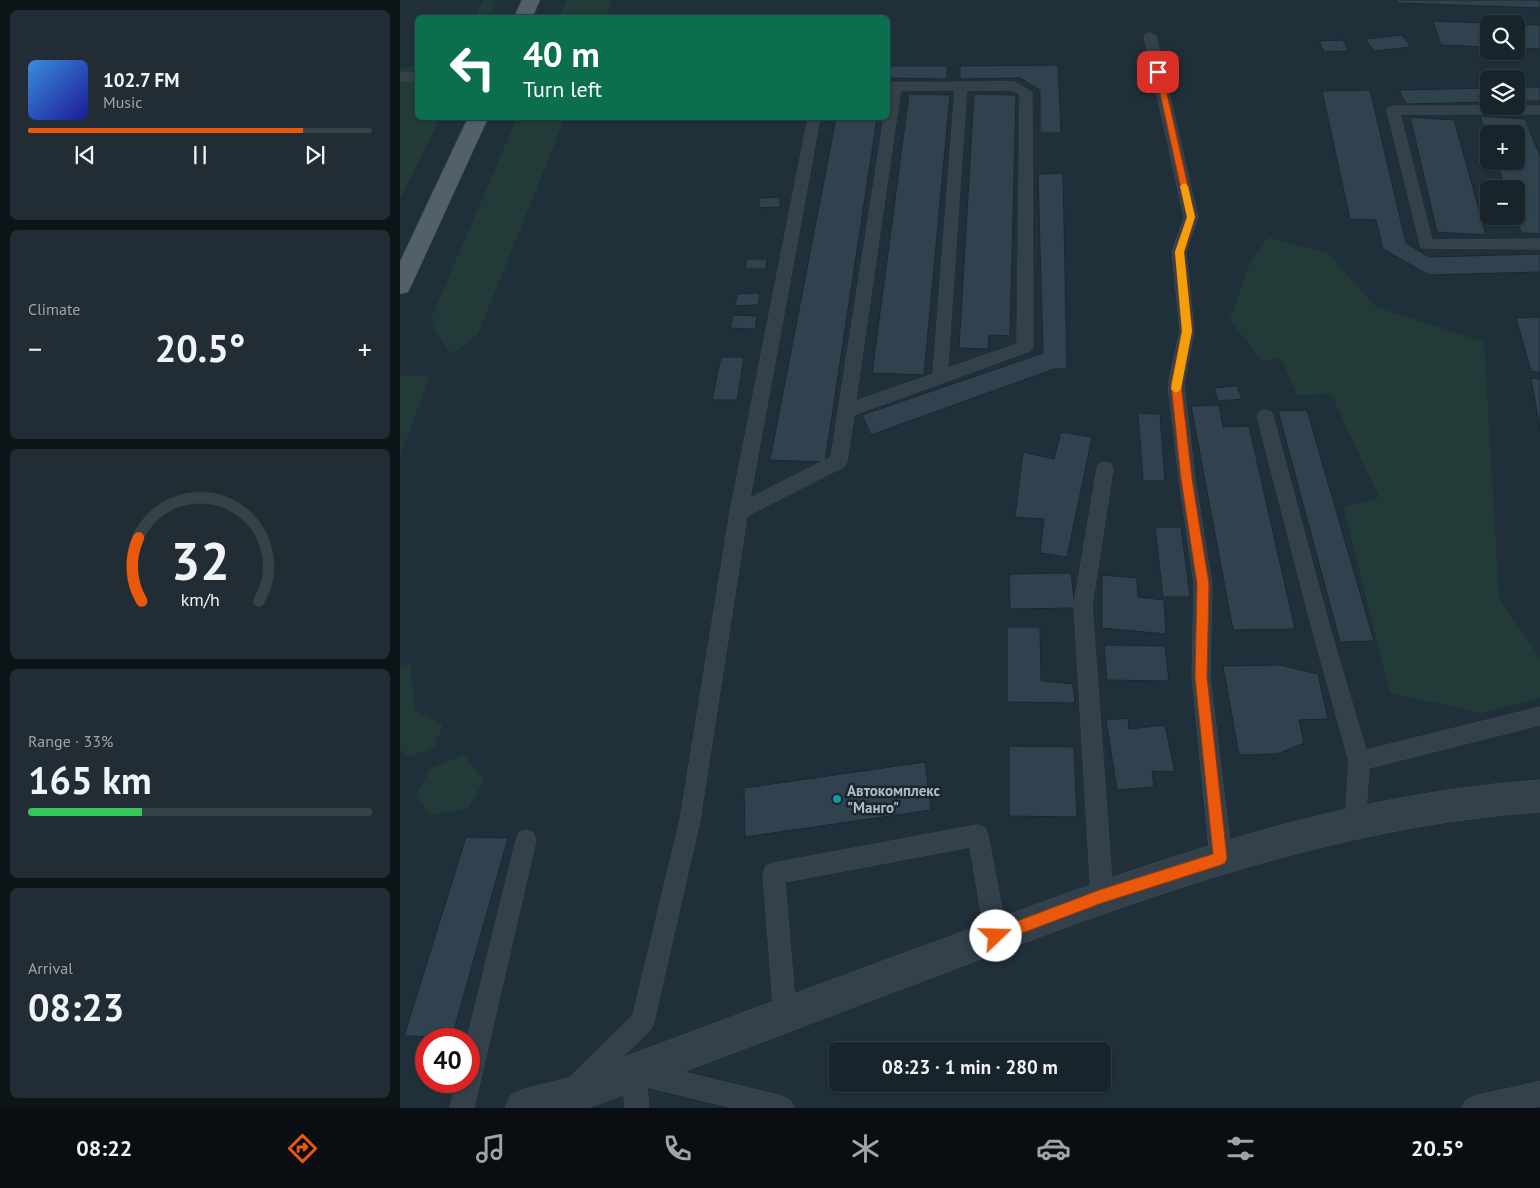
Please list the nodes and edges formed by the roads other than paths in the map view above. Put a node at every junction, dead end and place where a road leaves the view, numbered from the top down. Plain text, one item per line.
1 (531, 0) edge
2 (524, 15) edge
3 (1150, 36) dead end
4 (400, 77) edge
5 (415, 77) edge
6 (891, 86) edge
7 (961, 86) junction
8 (1540, 110) edge
9 (477, 120) edge
10 (814, 120) edge
11 (886, 120) edge
12 (1540, 244) edge
13 (400, 286) edge
14 (940, 377) junction
15 (846, 411) junction
16 (1265, 416) dead end
17 (1104, 469) dead end
18 (739, 512) junction
19 (1540, 716) edge
20 (1360, 761) junction
21 (1540, 796) edge
22 (1355, 824) junction
23 (526, 840) dead end
24 (1221, 858) junction
25 (1102, 896) junction
26 (996, 936) junction
27 (786, 1015) junction
28 (480, 1030) edge
29 (634, 1072) junction
30 (465, 1093) edge
31 (1540, 1094) edge
32 (565, 1098) junction
33 (462, 1108) edge
34 (524, 1108) edge
35 (637, 1108) edge
36 (782, 1108) edge
37 (1474, 1108) edge

1 - 2 main road
3 - 24 lane
4 - 5 lane
6 - 7 lane
7 - 14 lane
7 - 14 lane
8 - 12 lane
9 - 13 main road
10 - 18 lane
11 - 15 lane
14 - 15 lane
15 - 18 lane
16 - 20 lane
17 - 25 lane
18 - 32 lane
19 - 20 lane
20 - 22 lane
21 - 22 street
22 - 24 street
23 - 28 lane
24 - 25 street
25 - 26 street
26 - 27 street
26 - 27 lane
27 - 29 street
29 - 32 street
29 - 35 lane
29 - 36 lane
30 - 33 lane
31 - 37 lane
32 - 34 street

